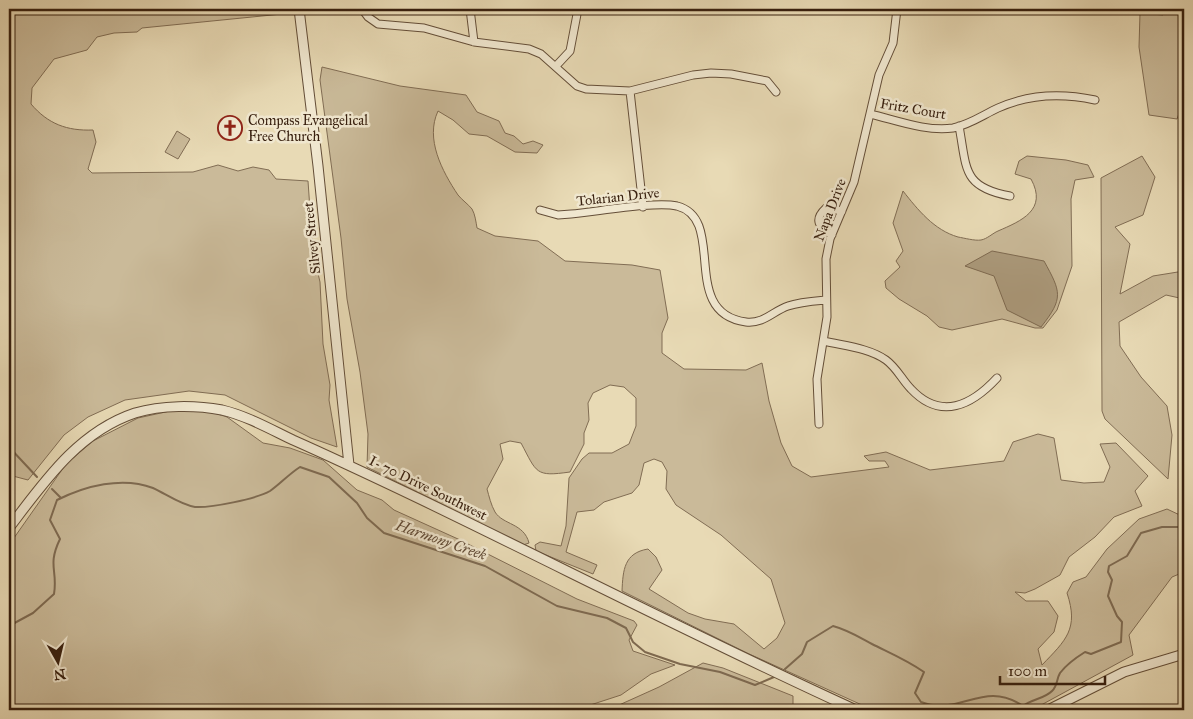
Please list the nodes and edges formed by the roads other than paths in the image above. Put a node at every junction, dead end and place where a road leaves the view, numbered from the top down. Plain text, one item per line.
1 (299, 9) edge
2 (362, 9) edge
3 (470, 9) edge
4 (578, 9) edge
5 (897, 9) edge
6 (474, 42) junction
7 (556, 66) junction
8 (630, 91) junction
9 (776, 92) dead end
10 (1095, 100) dead end
11 (870, 114) junction
12 (960, 126) junction
13 (1010, 196) dead end
14 (643, 207) junction
15 (540, 210) dead end
16 (842, 211) junction
17 (832, 235) junction
18 (825, 300) junction
19 (824, 341) junction
20 (996, 378) dead end
21 (819, 424) dead end
22 (349, 465) junction
23 (9, 528) edge
24 (1184, 654) edge
25 (856, 710) edge
26 (1048, 710) edge

1 - 22 street, Silvey Street
2 - 6 street
3 - 6 street
4 - 7 street
5 - 11 street, Napa Drive
6 - 7 street
7 - 8 street
8 - 9 street
8 - 14 street
10 - 12 street, Fritz Court
11 - 12 street, Fritz Court
11 - 16 street, Napa Drive
12 - 13 street
14 - 15 street, Tolarian Drive
14 - 18 street, Tolarian Drive
16 - 17 street, Napa Drive
16 - 17 street
17 - 18 street, Napa Drive
18 - 19 street, Napa Drive
19 - 20 street
19 - 21 street, Napa Drive
22 - 23 street, I- 70 Drive Southwest
22 - 25 street, I- 70 Drive Southwest
24 - 26 street

